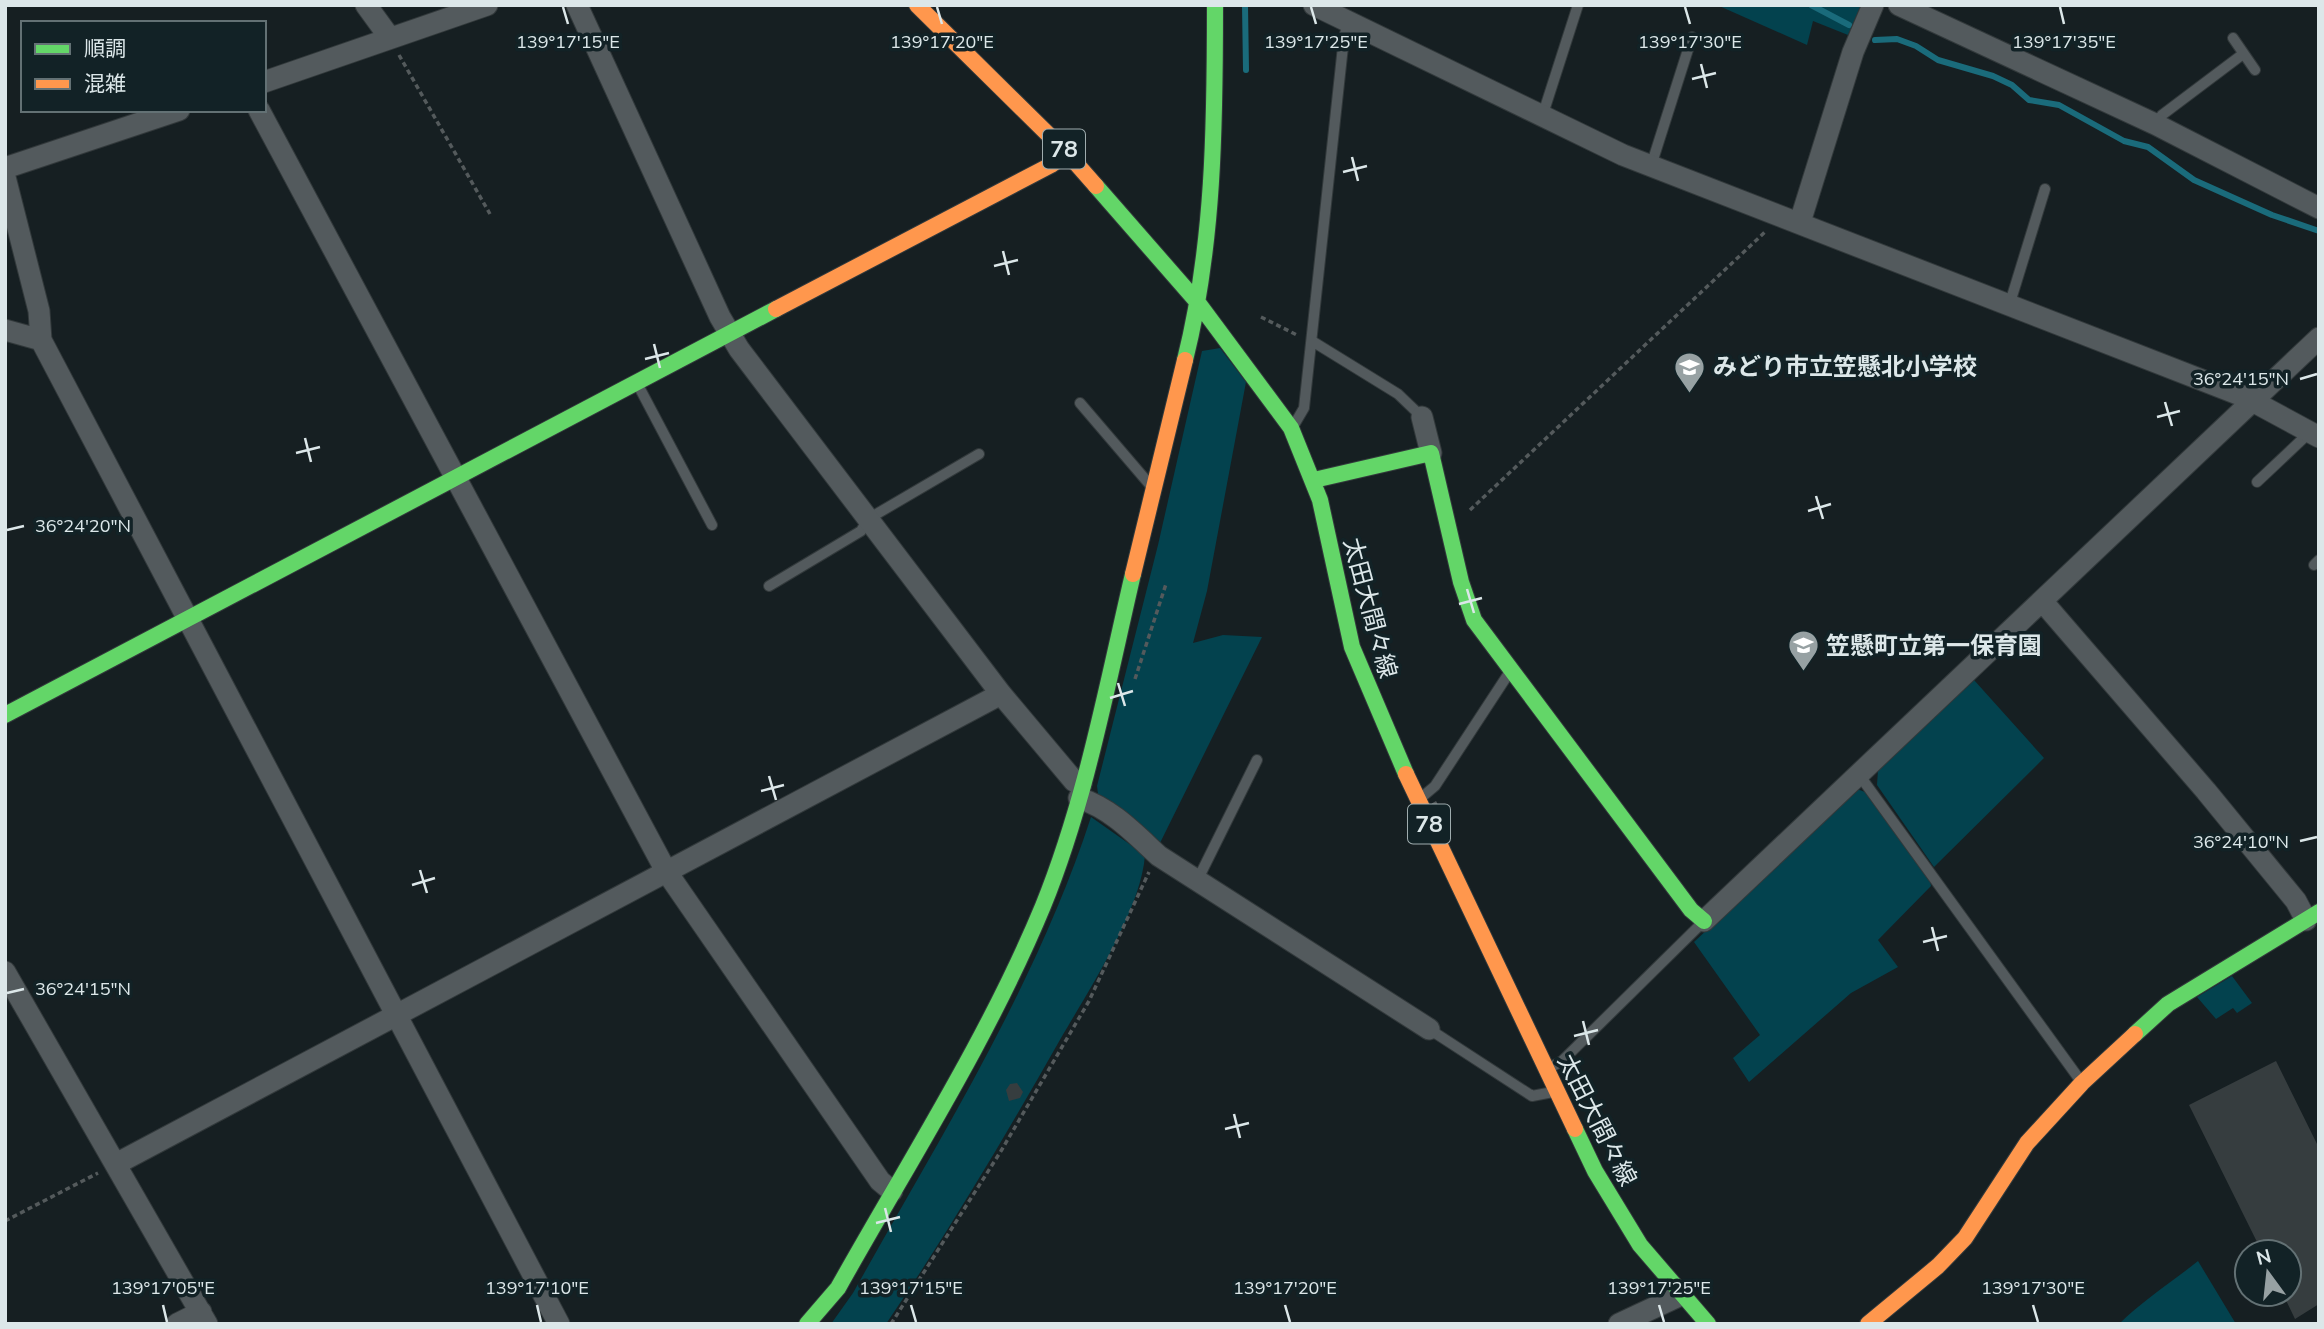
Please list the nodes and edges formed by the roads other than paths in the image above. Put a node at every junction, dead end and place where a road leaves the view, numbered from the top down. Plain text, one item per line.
1 (366, 5) edge
2 (487, 5) edge
3 (577, 5) edge
4 (918, 5) edge
5 (1215, 5) edge
6 (1314, 5) edge
7 (1578, 5) edge
8 (1872, 5) edge
9 (1899, 5) edge
10 (1349, 21) junction
11 (1692, 37) dead end
12 (390, 38) junction
13 (2233, 38) dead end
14 (2243, 54) junction
15 (2255, 70) dead end
16 (266, 81) edge
17 (173, 112) edge
18 (259, 112) edge
19 (1542, 117) junction
20 (2155, 124) junction
21 (1068, 153) junction
22 (1651, 166) junction
23 (5, 168) edge
24 (5, 177) edge
25 (2045, 189) dead end
26 (2319, 208) edge
27 (1800, 222) junction
28 (1199, 304) junction
29 (2009, 306) junction
30 (5, 330) edge
31 (730, 334) junction
32 (2319, 338) edge
33 (41, 340) junction
34 (1312, 341) junction
35 (636, 383) junction
36 (2253, 401) junction
37 (1080, 403) dead end
38 (1422, 417) joint
39 (1291, 428) junction
40 (2314, 434) edge
41 (1431, 453) junction
42 (979, 454) dead end
43 (455, 478) junction
44 (1314, 480) junction
45 (2257, 482) dead end
46 (1153, 488) junction
47 (868, 519) junction
48 (712, 525) dead end
49 (769, 586) dead end
50 (2043, 602) junction
51 (188, 621) junction
52 (1511, 671) junction
53 (1001, 694) junction
54 (5, 715) edge
55 (1257, 760) dead end
56 (1860, 776) junction
57 (1080, 791) junction
58 (1418, 799) junction
59 (666, 871) junction
60 (1197, 881) junction
61 (2313, 916) edge
62 (1704, 921) junction
63 (5, 972) edge
64 (395, 1014) junction
65 (1429, 1030) joint
66 (1546, 1069) junction
67 (2081, 1083) junction
68 (1557, 1090) junction
69 (116, 1164) junction
70 (892, 1191) junction
71 (1681, 1295) junction
72 (204, 1318) edge
73 (177, 1324) edge
74 (559, 1324) edge
75 (807, 1324) edge
76 (1619, 1324) edge
77 (1708, 1324) edge
78 (1868, 1324) edge

1 - 12 street
2 - 12 street
3 - 31 street
4 - 21 street, 太田大間々線 / 78
5 - 28 street
6 - 10 street
7 - 19 lane
8 - 27 street
9 - 20 street
10 - 19 street
10 - 34 lane
11 - 22 lane
12 - 16 street
13 - 14 lane
14 - 15 lane
14 - 20 lane
17 - 23 street
18 - 43 street
19 - 22 street
20 - 26 street
21 - 28 street, 太田大間々線 / 78
21 - 31 street
22 - 27 street
24 - 33 street
25 - 29 lane
27 - 29 street
28 - 39 street, 太田大間々線 / 78
28 - 46 street
29 - 36 street
30 - 33 street
31 - 35 street
31 - 47 street
32 - 36 street
33 - 51 street
34 - 38 lane
34 - 39 lane
35 - 43 street
35 - 48 lane
36 - 40 street
36 - 50 street
37 - 46 lane
38 - 41 street
39 - 44 street, 太田大間々線 / 78
40 - 45 lane
41 - 44 street
41 - 52 street
42 - 47 lane
43 - 51 street
43 - 59 street
44 - 58 street, 太田大間々線 / 78
46 - 57 street
47 - 49 lane
47 - 53 street
50 - 56 street
50 - 61 street
51 - 54 street
51 - 64 street
52 - 58 lane
52 - 62 street
53 - 57 street
53 - 59 street
55 - 60 lane
56 - 62 street
56 - 67 lane
57 - 60 street
57 - 70 street
58 - 66 street, 太田大間々線 / 78
59 - 64 street
59 - 70 street
60 - 65 street
61 - 67 street
62 - 66 lane
63 - 69 street
64 - 69 street
64 - 74 street
65 - 68 lane
66 - 68 street, 太田大間々線 / 78
67 - 78 street
68 - 71 street, 太田大間々線 / 78
69 - 72 street
70 - 75 street
71 - 76 street
71 - 77 street, 太田大間々線 / 78
72 - 73 street

